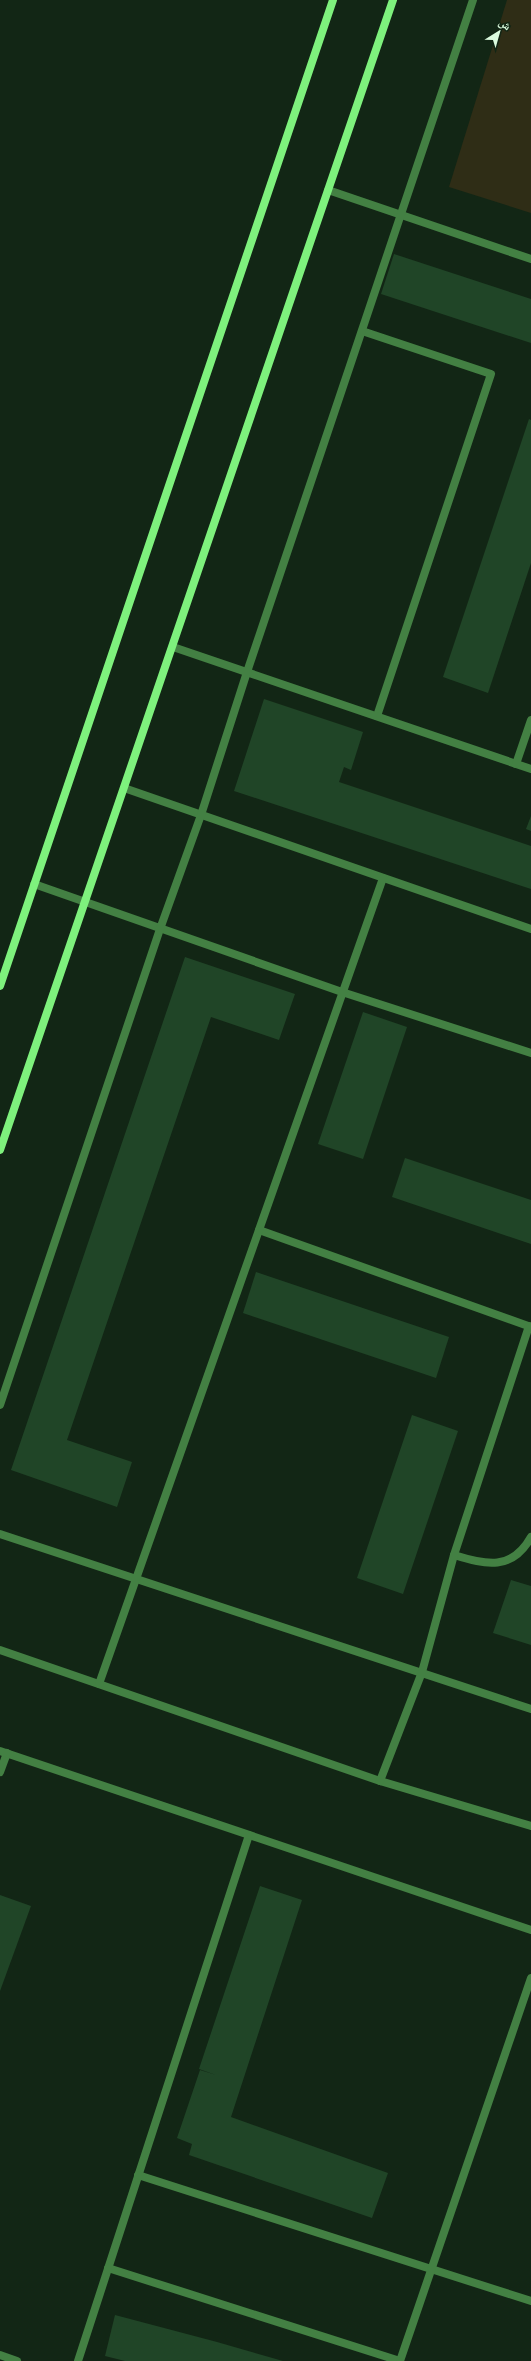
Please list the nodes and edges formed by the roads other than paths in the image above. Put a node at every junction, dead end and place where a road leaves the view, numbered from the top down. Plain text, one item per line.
1 (333, 0) edge
2 (393, 0) edge
3 (473, 0) edge
4 (328, 190) junction
5 (401, 214) junction
6 (531, 259) edge
7 (362, 331) junction
8 (173, 647) junction
9 (247, 672) junction
10 (376, 716) junction
11 (531, 720) edge
12 (516, 764) junction
13 (531, 769) edge
14 (124, 788) junction
15 (201, 815) junction
16 (384, 878) junction
17 (34, 884) junction
18 (86, 902) junction
19 (160, 929) junction
20 (531, 929) edge
21 (0, 986) edge
22 (342, 992) junction
23 (531, 1053) edge
24 (0, 1150) edge
25 (259, 1230) junction
26 (530, 1326) edge
27 (0, 1405) edge
28 (0, 1534) edge
29 (531, 1537) edge
30 (454, 1555) junction
31 (136, 1579) junction
32 (0, 1650) edge
33 (422, 1672) junction
34 (99, 1684) junction
35 (531, 1709) edge
36 (3, 1752) edge
37 (0, 1772) edge
38 (380, 1781) junction
39 (531, 1826) edge
40 (249, 1835) junction
41 (531, 1930) edge
42 (531, 1978) edge
43 (138, 2175) junction
44 (108, 2268) junction
45 (431, 2269) junction
46 (531, 2301) edge
47 (0, 2355) edge
48 (17, 2361) edge
49 (78, 2361) edge
50 (400, 2361) edge

1 - 17 main road
2 - 4 main road
3 - 5 street
4 - 5 street
4 - 8 main road
5 - 6 street
5 - 7 street
7 - 9 street
7 - 10 street
8 - 9 street
8 - 14 main road
9 - 10 street
9 - 15 street
10 - 12 street
11 - 12 street
12 - 13 street
14 - 15 street
14 - 18 main road
15 - 16 street
15 - 19 street
16 - 20 street
16 - 22 street
17 - 18 street
17 - 21 main road
18 - 19 street
18 - 24 main road
19 - 22 street
19 - 27 street
22 - 23 street
22 - 25 street
25 - 26 street
25 - 31 street
26 - 30 street
28 - 31 street
29 - 30 street
30 - 33 street
31 - 33 street
31 - 34 street
32 - 34 street
33 - 35 street
33 - 38 street
34 - 38 street
36 - 37 street
36 - 40 street
38 - 39 street
40 - 41 street
40 - 43 street
42 - 45 street
43 - 44 street
43 - 45 street
44 - 49 street
44 - 50 street
45 - 46 street
45 - 50 street
47 - 48 street

